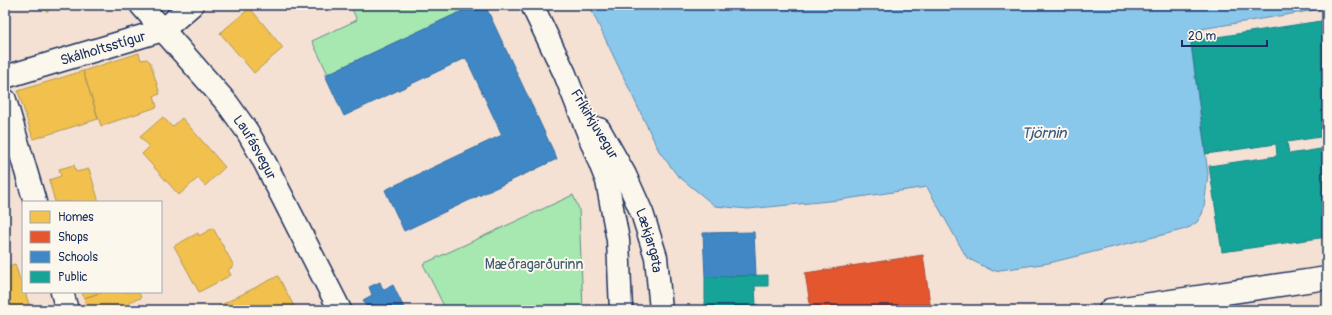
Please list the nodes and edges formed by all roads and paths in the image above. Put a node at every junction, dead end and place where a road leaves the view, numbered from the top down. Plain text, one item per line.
1 (141, 5) edge
2 (192, 5) edge
3 (532, 5) edge
4 (163, 30) junction
5 (5, 77) edge
6 (5, 100) edge
7 (616, 178) junction
8 (35, 201) edge
9 (1327, 278) edge
10 (62, 293) edge
11 (67, 310) edge
12 (340, 310) edge
13 (621, 310) edge
14 (661, 310) edge
15 (1110, 310) edge

1 - 4 street, Laufásvegur
2 - 4 street, Skálholtsstígur
3 - 7 street, Fríkirkjuvegur
4 - 5 street, Skálholtsstígur
4 - 12 street, Laufásvegur
6 - 8 street
7 - 13 street, Lækjargata
7 - 14 street, Lækjargata
9 - 15 street
10 - 11 street

